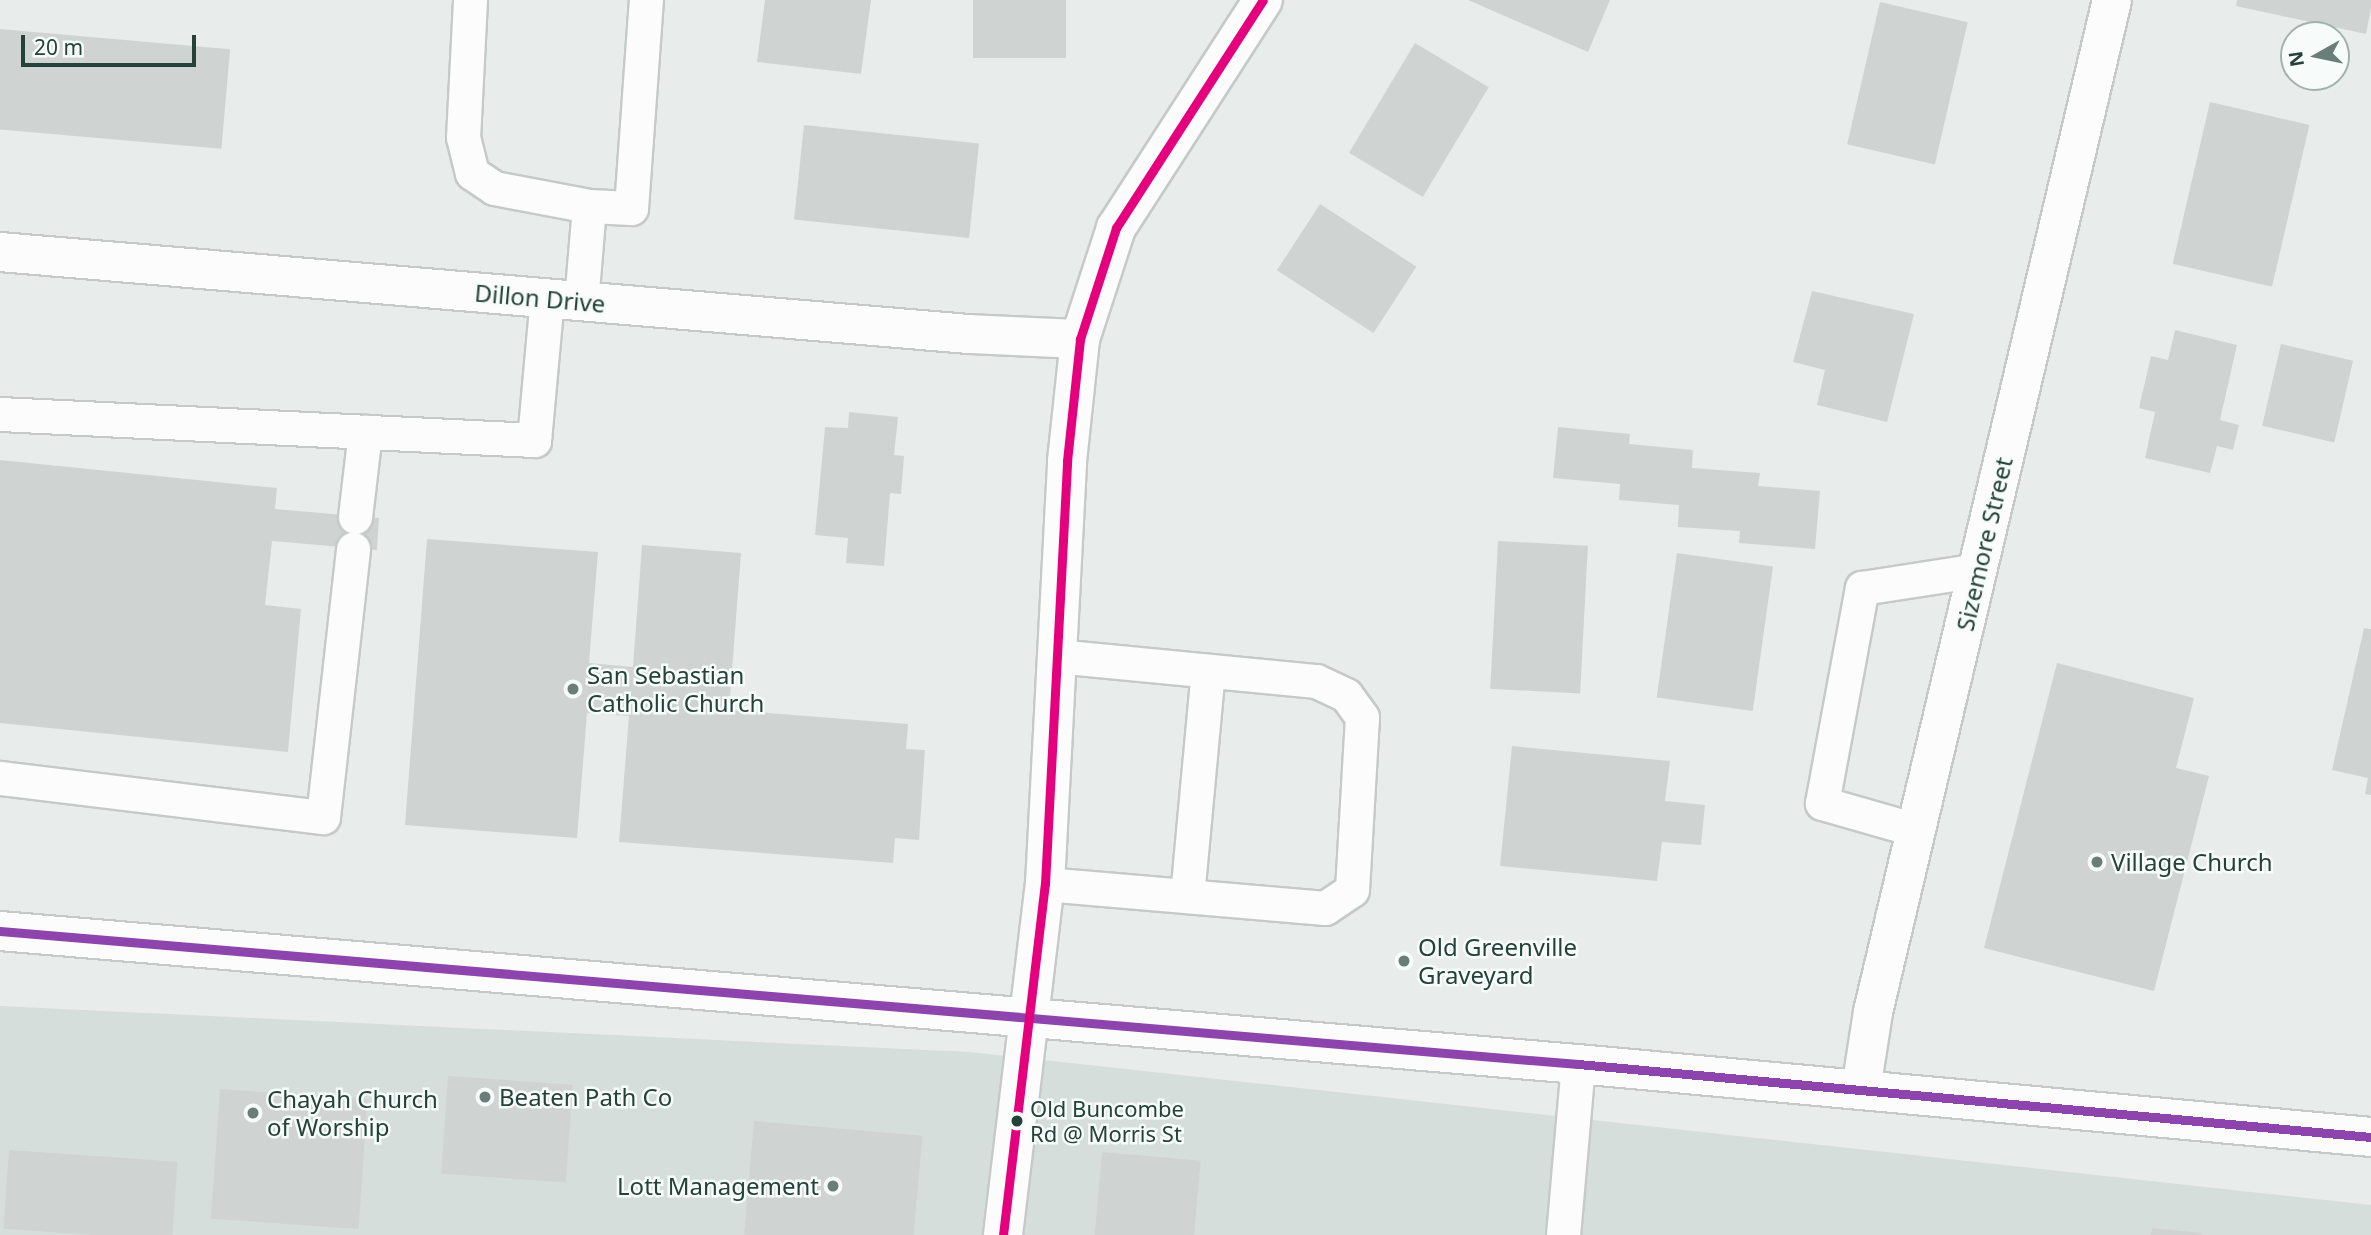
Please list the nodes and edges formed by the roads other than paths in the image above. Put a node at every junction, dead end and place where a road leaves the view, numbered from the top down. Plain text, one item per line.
1 (470, 0) edge
2 (646, 0) edge
3 (1263, 0) edge
4 (2112, 0) edge
5 (589, 206) junction
6 (0, 252) edge
7 (564, 300) junction
8 (1080, 339) junction
9 (0, 414) edge
10 (365, 432) junction
11 (1978, 570) junction
12 (1057, 656) junction
13 (1208, 671) junction
14 (0, 778) edge
15 (1916, 830) junction
16 (1045, 884) junction
17 (1187, 896) junction
18 (0, 931) edge
19 (1027, 1017) junction
20 (1578, 1064) junction
21 (1861, 1089) junction
22 (2371, 1137) edge
23 (1003, 1235) edge
24 (1563, 1235) edge

1 - 5 lane
2 - 5 lane
3 - 8 street
4 - 11 street, Sizemore Street
5 - 7 lane
6 - 7 street, Dillon Drive
7 - 8 street, Dillon Drive
7 - 10 lane
8 - 12 street
9 - 10 lane
10 - 14 lane
11 - 15 street, Sizemore Street
11 - 15 lane
12 - 13 lane
12 - 16 street
13 - 17 lane
13 - 17 lane
15 - 21 street, Sizemore Street
16 - 17 lane
16 - 19 street
18 - 19 street
19 - 20 street
19 - 23 street
20 - 21 street
20 - 24 lane
21 - 22 street

